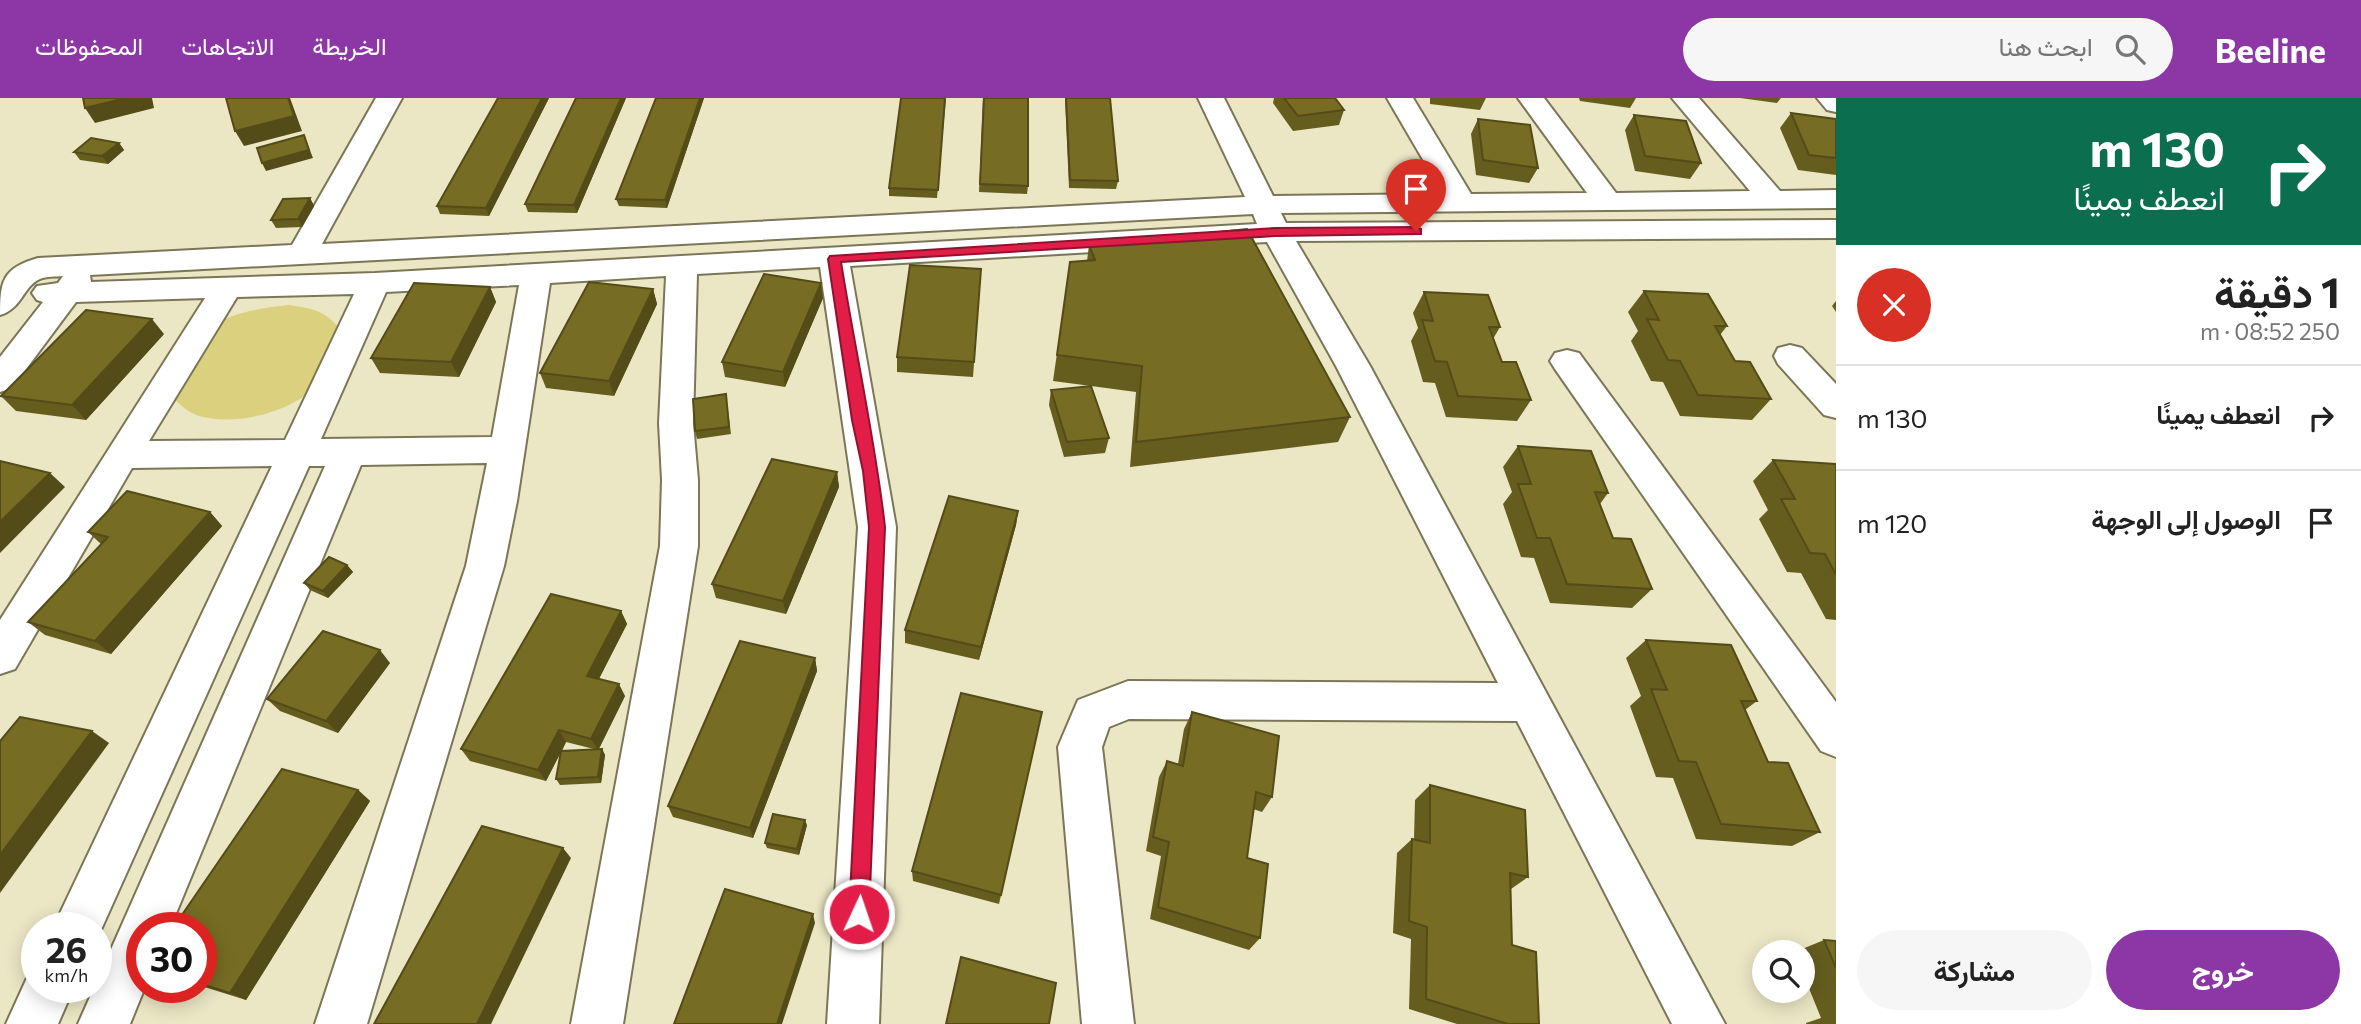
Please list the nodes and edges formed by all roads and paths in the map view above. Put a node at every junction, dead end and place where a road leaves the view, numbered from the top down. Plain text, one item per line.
1 (389, 98) edge
2 (1211, 98) edge
3 (1400, 98) edge
4 (1531, 98) edge
5 (1685, 98) edge
6 (1830, 98) edge
7 (1836, 104) edge
8 (1836, 199) edge
9 (1606, 200) junction
10 (1772, 200) junction
11 (1461, 201) junction
12 (1270, 219) junction
13 (768, 229) junction
14 (1836, 229) edge
15 (303, 252) junction
16 (834, 259) junction
17 (770, 260) junction
18 (87, 266) junction
19 (682, 266) junction
20 (536, 275) junction
21 (375, 283) junction
22 (226, 290) junction
23 (67, 293) junction
24 (5, 299) edge
25 (1790, 356) dead end
26 (1567, 361) dead end
27 (0, 380) edge
28 (1836, 406) edge
29 (506, 450) junction
30 (299, 451) junction
31 (349, 452) junction
32 (121, 454) junction
33 (0, 656) edge
34 (1530, 702) junction
35 (1836, 737) edge
36 (84, 912) edge
37 (152, 912) edge
38 (126, 972) edge
39 (42, 1003) edge
40 (32, 1024) edge
41 (104, 1024) edge
42 (341, 1024) edge
43 (597, 1024) edge
44 (853, 1024) edge
45 (1108, 1024) edge
46 (1699, 1024) edge

1 - 15 street
2 - 12 street
3 - 11 street
4 - 9 street
5 - 10 street
6 - 7 street
8 - 10 street
9 - 10 street
9 - 11 street
11 - 12 street
12 - 13 street
12 - 14 street
12 - 16 street
12 - 34 street
13 - 15 street
13 - 17 street
15 - 18 street
16 - 17 street
16 - 44 street
17 - 19 street
18 - 23 street
18 - 24 street
19 - 20 street
19 - 43 street
20 - 21 street
20 - 29 street
21 - 22 street
21 - 30 street
22 - 23 street
22 - 32 street
23 - 24 street
23 - 27 street
25 - 28 street
26 - 35 street
29 - 31 street
29 - 42 street
30 - 31 street
30 - 32 street
30 - 36 street
31 - 37 street
32 - 33 street
34 - 45 street
34 - 46 street
38 - 41 street
39 - 40 street

